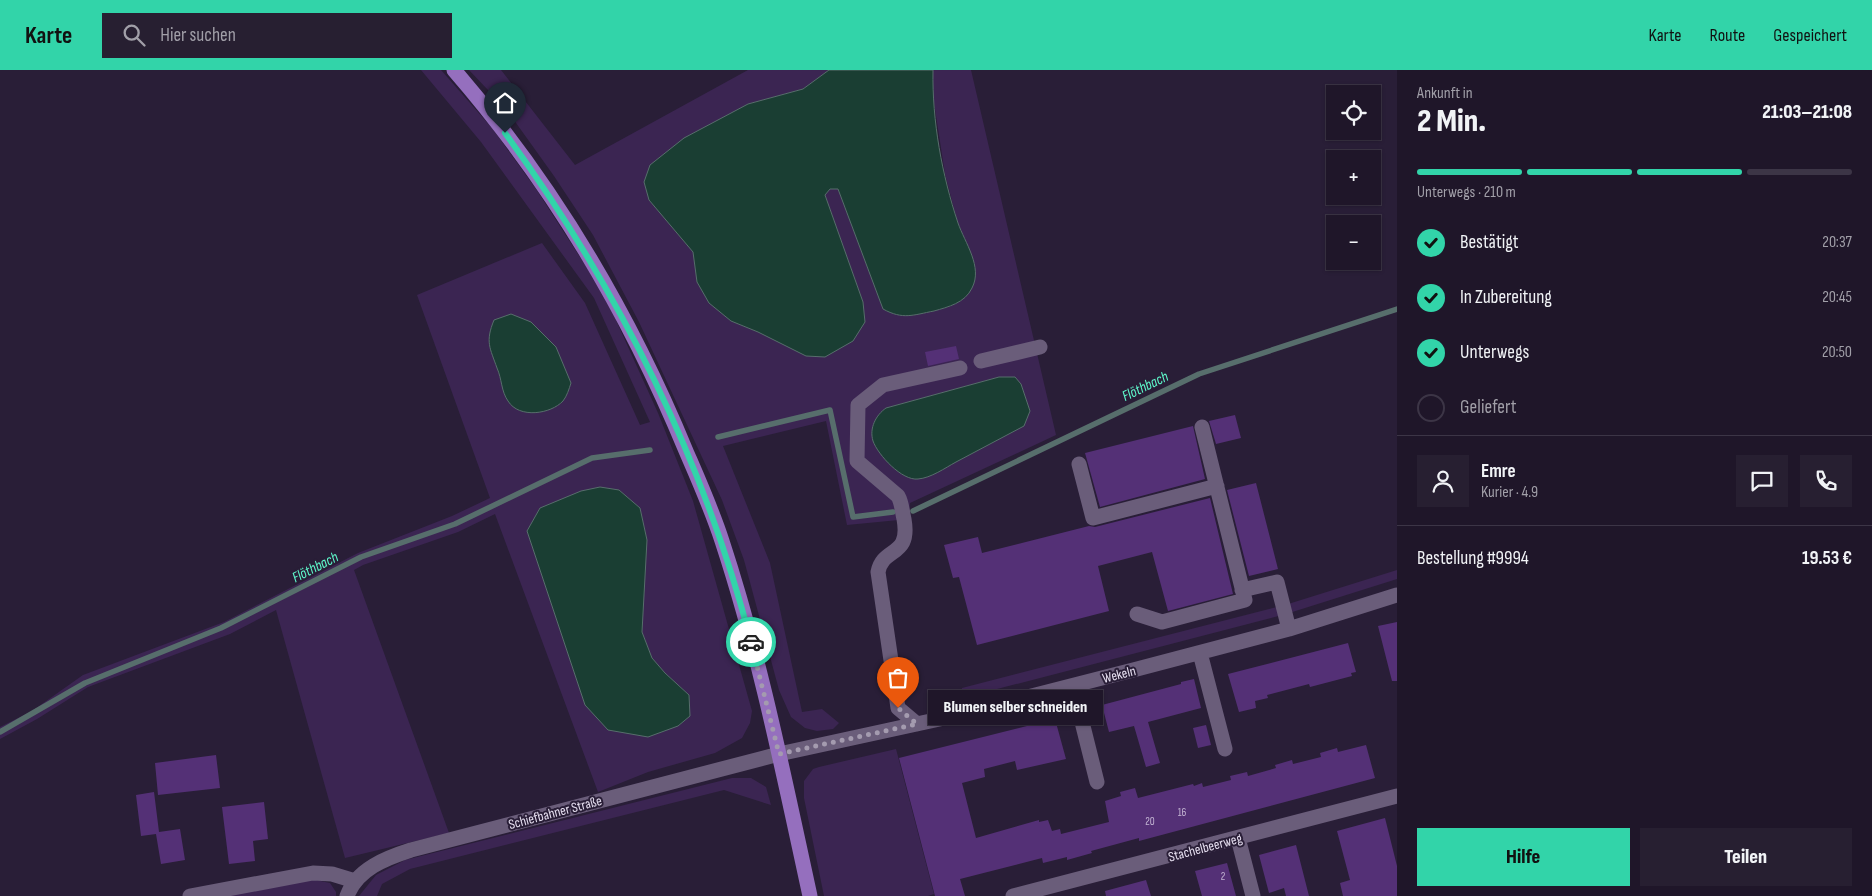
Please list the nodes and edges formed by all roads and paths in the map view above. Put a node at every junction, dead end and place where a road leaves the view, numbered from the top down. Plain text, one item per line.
1 (454, 70) edge
2 (1040, 347) dead end
3 (981, 361) dead end
4 (960, 368) dead end
5 (1202, 427) dead end
6 (1079, 464) dead end
7 (1217, 486) junction
8 (1242, 590) junction
9 (1397, 596) edge
10 (1137, 614) dead end
11 (1289, 629) junction
12 (1200, 653) junction
13 (1073, 686) junction
14 (917, 724) junction
15 (1225, 750) dead end
16 (779, 754) junction
17 (1097, 782) dead end
18 (1397, 796) edge
19 (1238, 838) junction
20 (355, 881) junction
21 (190, 896) edge
22 (347, 896) edge
23 (810, 896) edge
24 (1014, 896) edge
25 (1253, 896) edge

1 - 16 main road
2 - 3 street
4 - 14 street
5 - 7 street
6 - 7 street
7 - 8 street
8 - 10 street
8 - 11 street
9 - 11 street, Wekeln
11 - 12 street, Wekeln
12 - 13 street, Wekeln
12 - 15 street
13 - 14 street, Wekeln
13 - 17 street
14 - 16 street, Wekeln
16 - 20 street, Schiefbahner Straße
16 - 23 main road
18 - 19 street, Stachelbeerweg
19 - 24 street, Stachelbeerweg
19 - 25 street
20 - 21 street
20 - 22 street, Schiefbahner Straße

